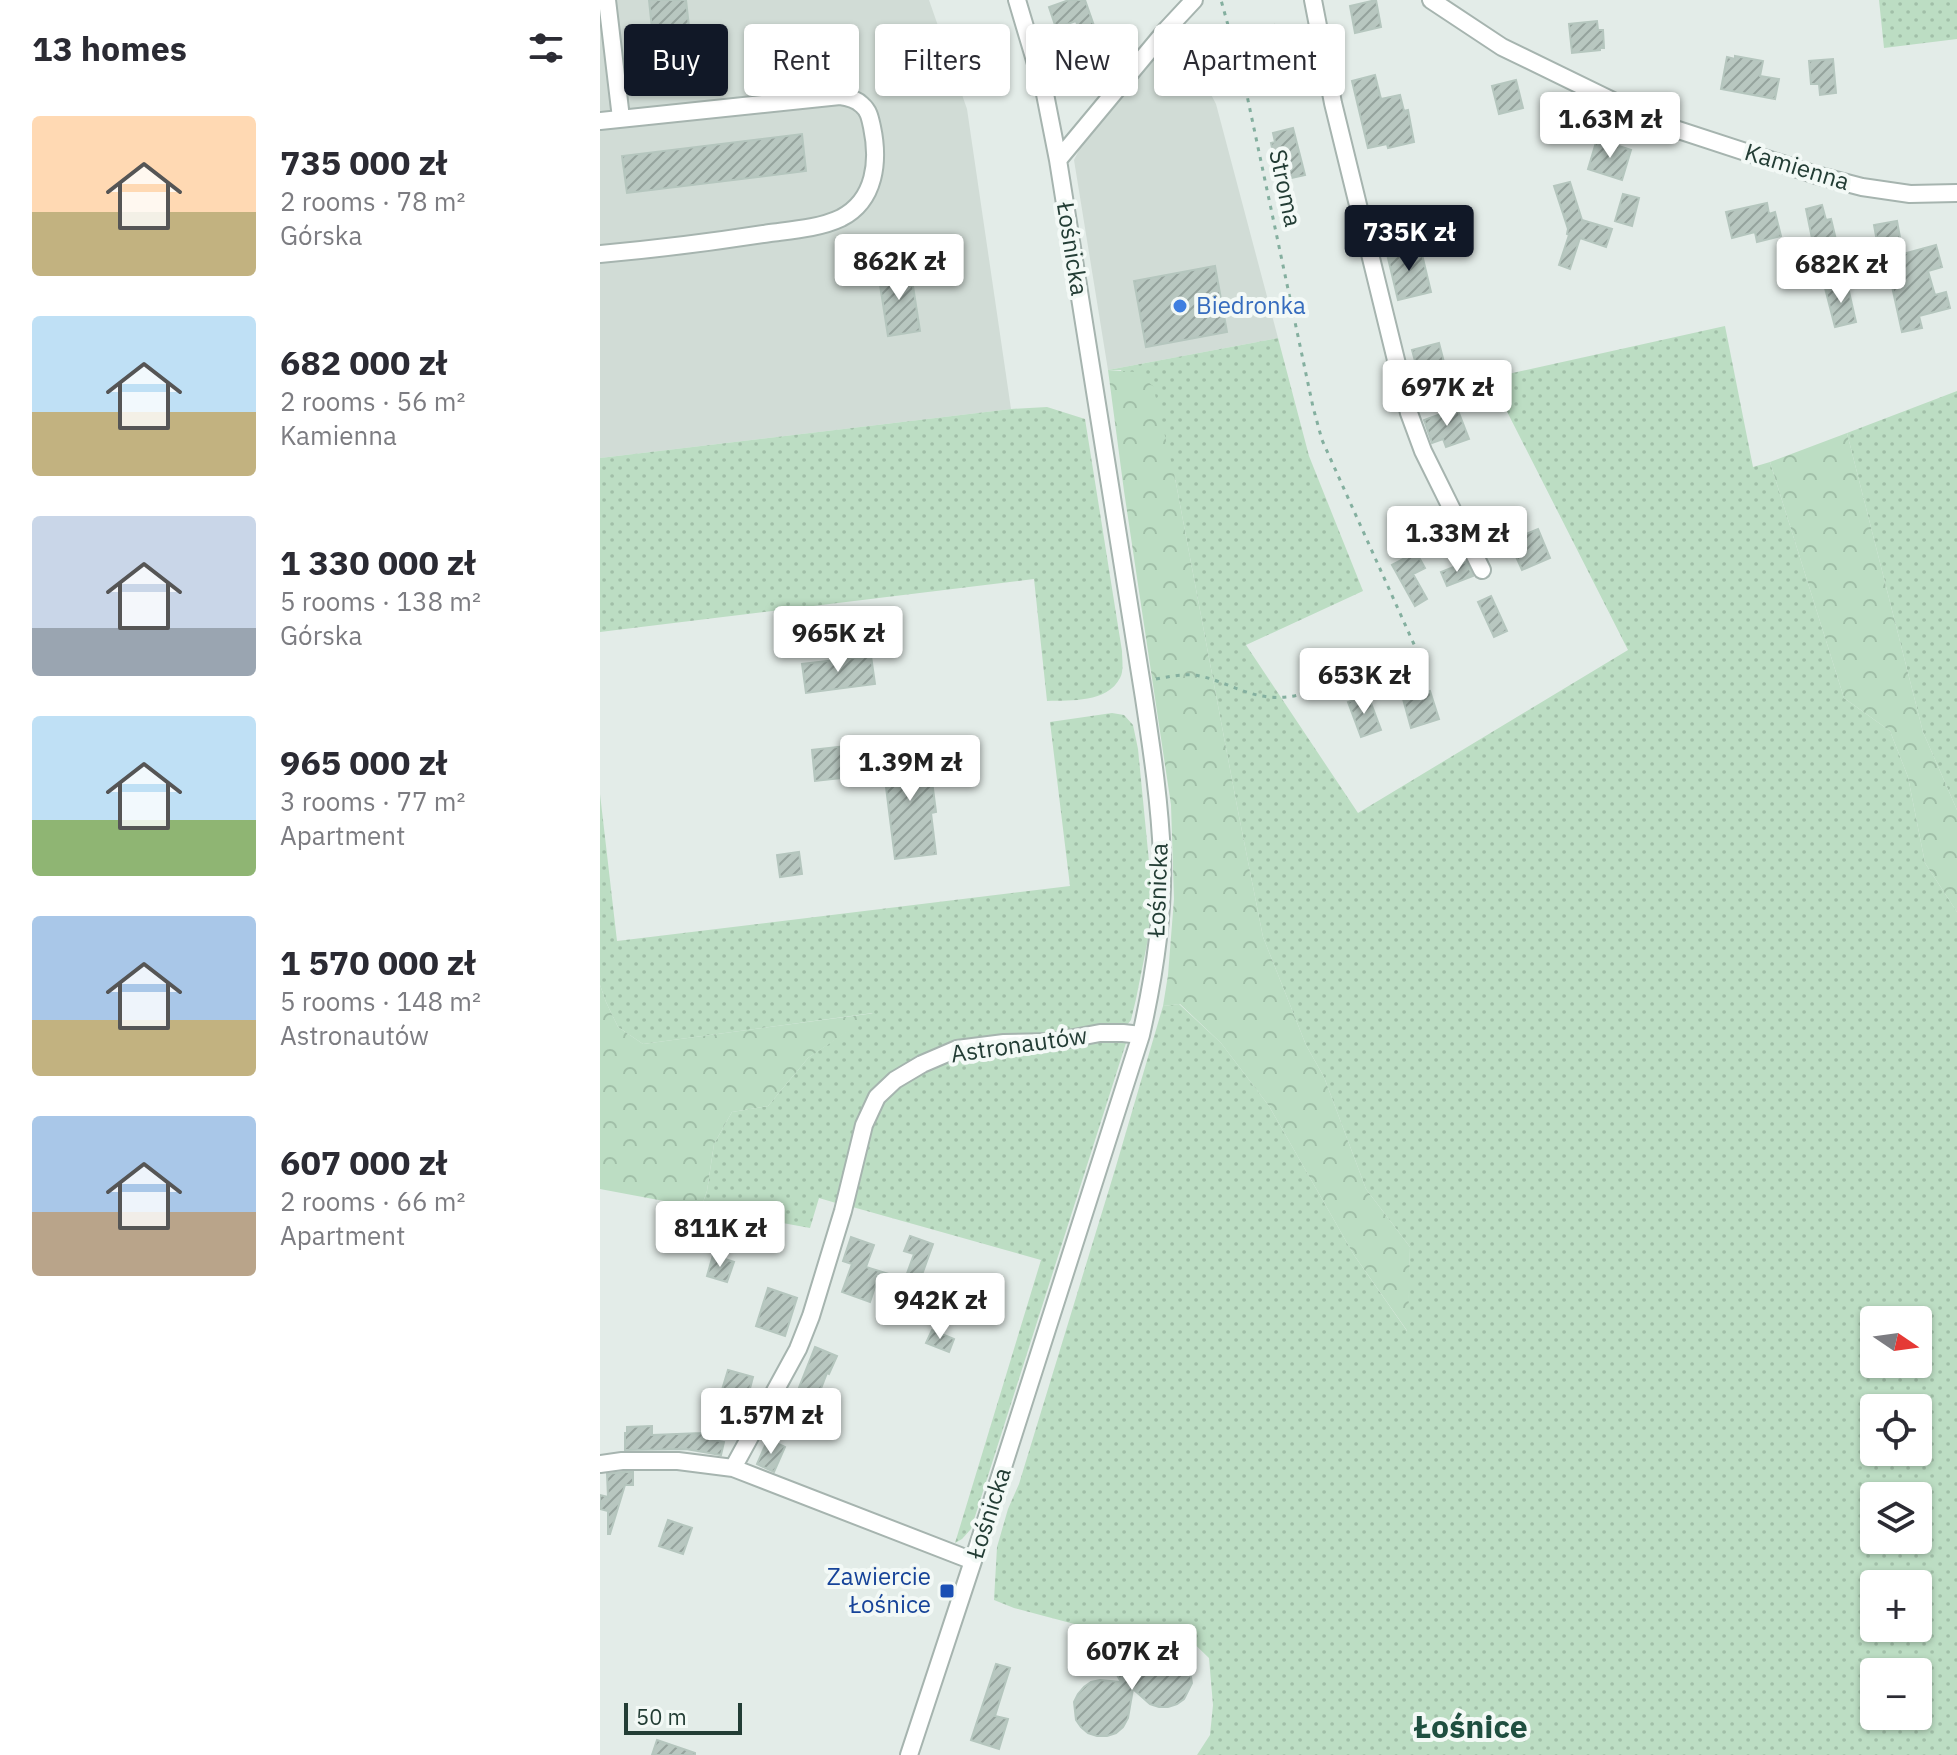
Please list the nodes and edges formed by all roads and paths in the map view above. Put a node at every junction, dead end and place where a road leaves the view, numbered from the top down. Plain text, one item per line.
1 (607, 0) edge
2 (1017, 0) edge
3 (1194, 0) edge
4 (1221, 0) edge
5 (1313, 0) edge
6 (1431, 0) edge
7 (1172, 24) edge
8 (1228, 24) edge
9 (1154, 45) edge
10 (1247, 96) edge
11 (621, 118) junction
12 (600, 121) edge
13 (1058, 160) junction
14 (1957, 193) edge
15 (600, 254) edge
16 (1482, 570) dead end
17 (1141, 682) junction
18 (1141, 1035) junction
19 (600, 1464) edge
20 (733, 1468) junction
21 (973, 1561) junction
22 (909, 1755) edge

1 - 11 street
2 - 13 street, Łośnicka
3 - 7 street
4 - 8 path, Stroma
5 - 16 street
6 - 14 street, Kamienna
9 - 13 street
10 - 17 path, Stroma
11 - 12 street
11 - 15 street
13 - 17 street, Łośnicka
17 - 18 street, Łośnicka
18 - 20 street, Astronautów
18 - 21 street, Łośnicka
19 - 20 street
20 - 21 street
21 - 22 street, Łośnicka

